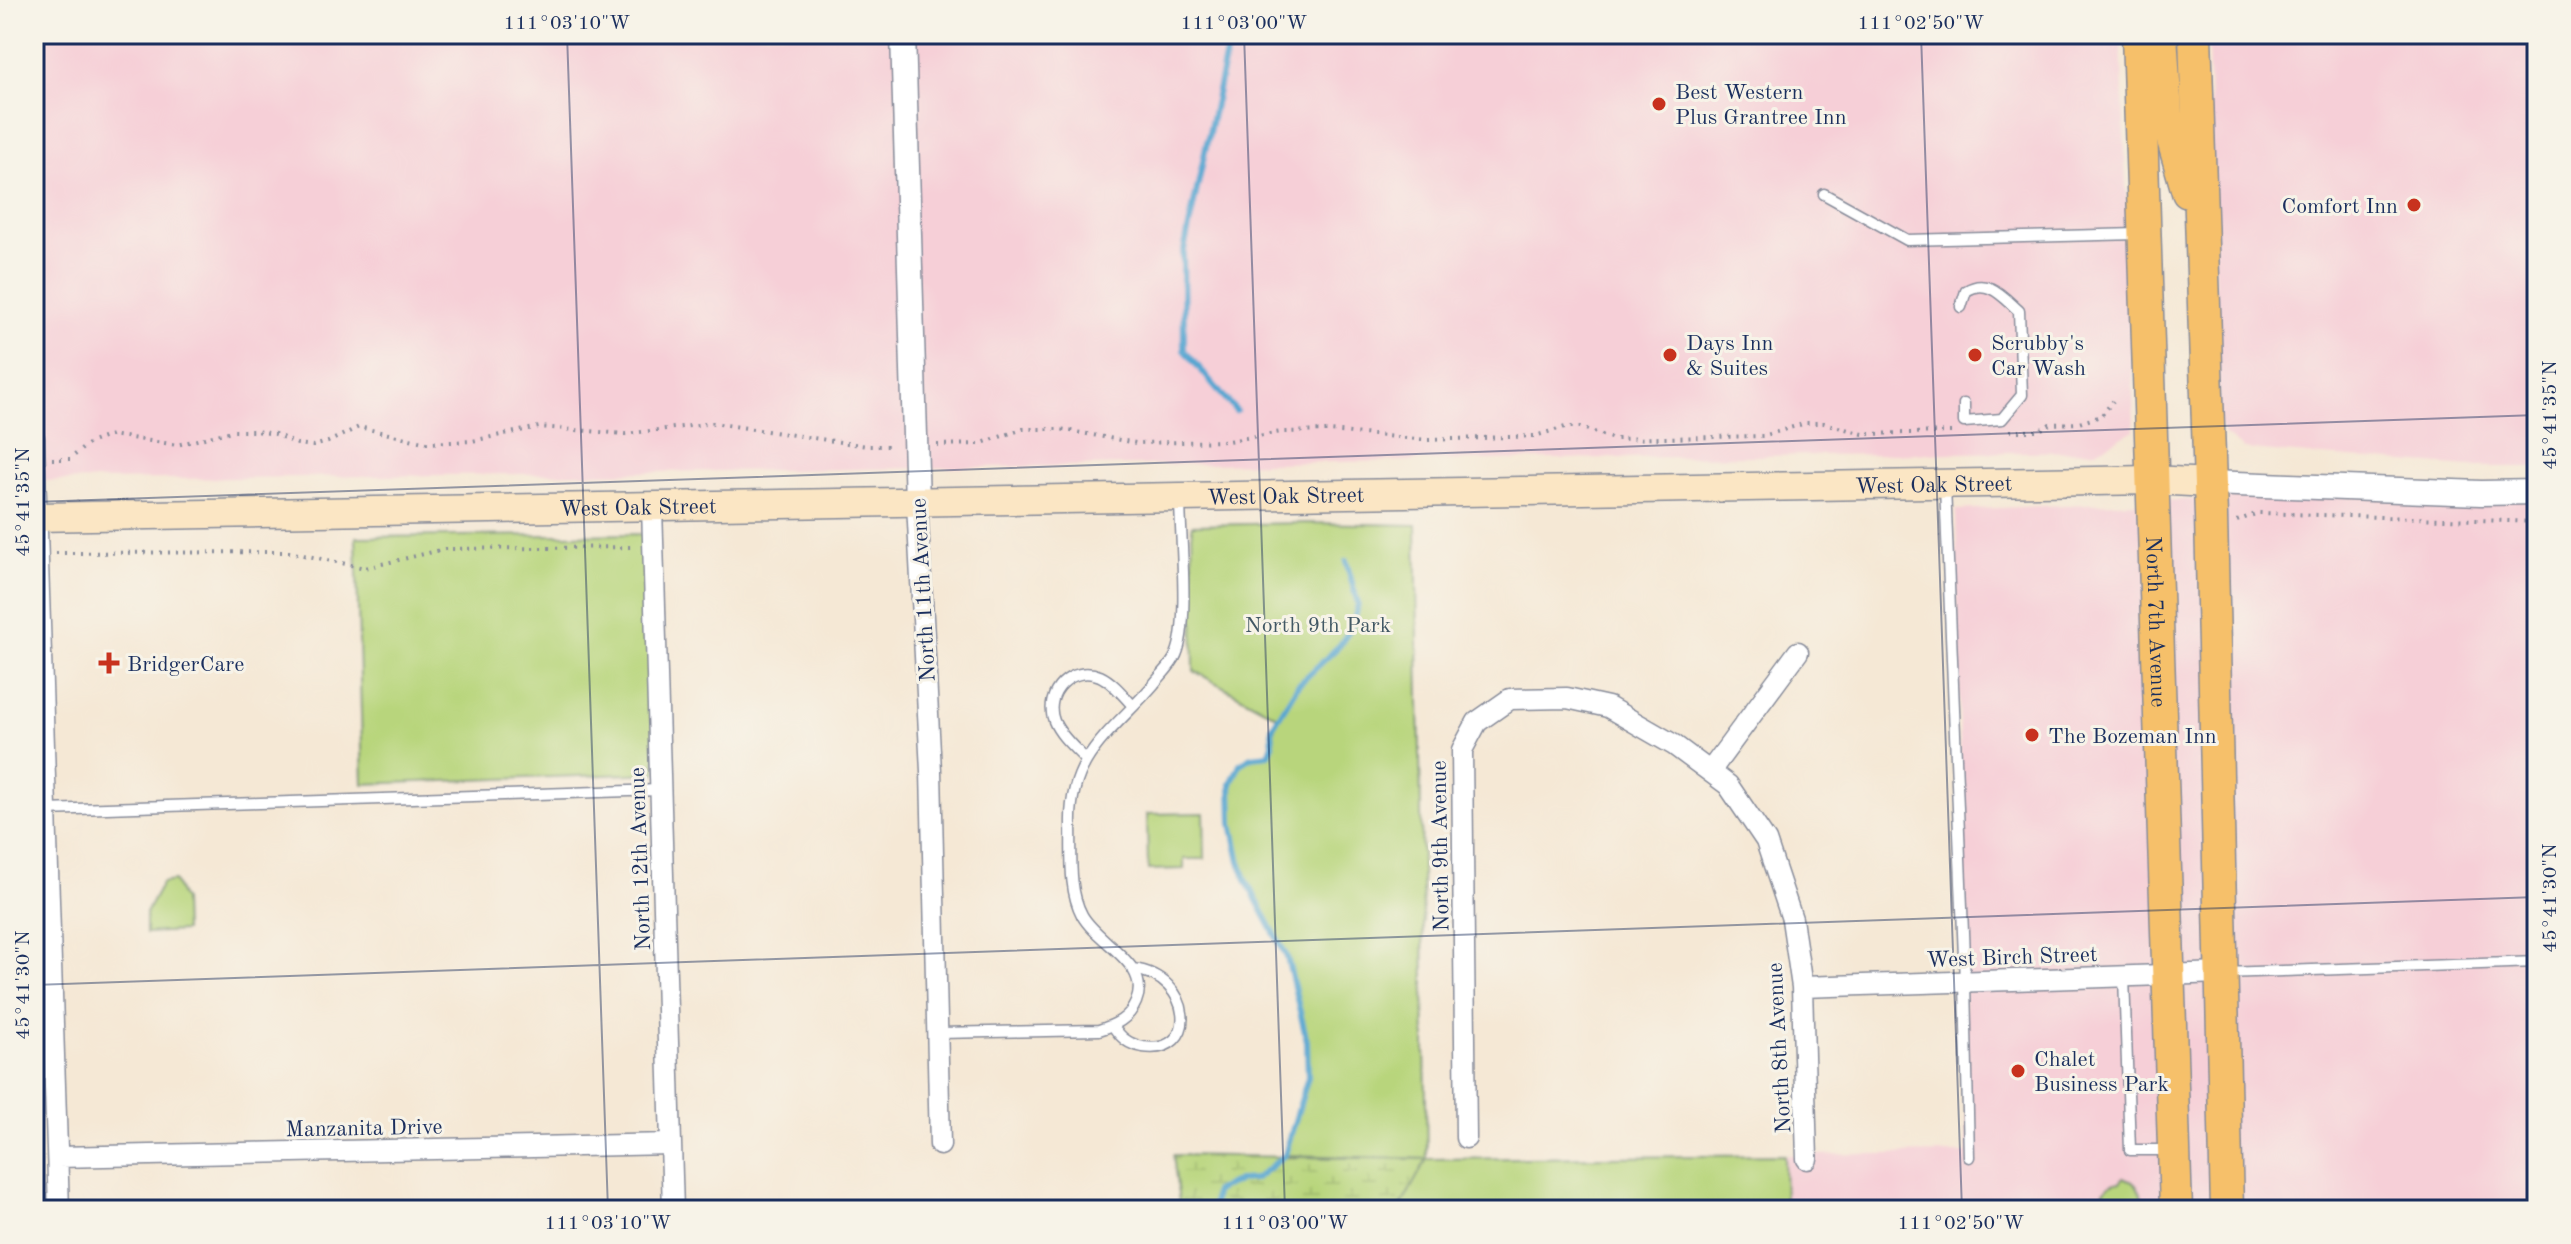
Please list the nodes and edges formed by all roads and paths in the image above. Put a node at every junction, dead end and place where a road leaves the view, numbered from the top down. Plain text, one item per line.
1 (903, 34) edge
2 (2138, 34) edge
3 (2161, 34) edge
4 (2195, 34) edge
5 (1824, 194) dead end
6 (2144, 234) junction
7 (2202, 241) junction
8 (1961, 307) dead end
9 (1964, 404) dead end
10 (1904, 433) dead end
11 (34, 438) edge
12 (915, 445) junction
13 (35, 459) edge
14 (2152, 480) junction
15 (2210, 483) junction
16 (1945, 484) junction
17 (2537, 492) edge
18 (1180, 496) junction
19 (917, 503) junction
20 (652, 507) junction
21 (36, 517) edge
22 (2537, 522) edge
23 (2230, 523) dead end
24 (653, 547) junction
25 (38, 553) junction
26 (1798, 652) dead end
27 (1133, 706) junction
28 (1086, 760) junction
29 (1711, 770) junction
30 (660, 790) junction
31 (46, 810) junction
32 (2537, 962) edge
33 (1133, 969) junction
34 (2222, 973) junction
35 (2167, 975) junction
36 (2124, 976) junction
37 (1965, 982) junction
38 (1802, 987) junction
39 (1113, 1026) junction
40 (939, 1033) junction
41 (1466, 1138) dead end
42 (671, 1144) junction
43 (940, 1145) dead end
44 (2174, 1150) junction
45 (58, 1157) junction
46 (1969, 1157) dead end
47 (1807, 1159) dead end
48 (59, 1210) edge
49 (673, 1210) edge
50 (2176, 1210) edge
51 (2227, 1210) edge

1 - 12 street, North 11th Avenue
2 - 6 main road, North 7th Avenue
3 - 7 main road
4 - 7 main road
5 - 6 lane
6 - 14 main road, North 7th Avenue
7 - 15 main road
8 - 9 lane
10 - 12 path
11 - 13 street
12 - 13 path
12 - 19 street, North 11th Avenue
13 - 21 street
14 - 15 main road, West Oak Street
14 - 16 main road, West Oak Street
14 - 35 main road, North 7th Avenue
15 - 17 street, West Oak Street
15 - 34 main road
16 - 18 main road, West Oak Street
16 - 37 lane
18 - 19 main road, West Oak Street
18 - 27 lane
19 - 20 main road, West Oak Street
19 - 40 street, North 11th Avenue
20 - 21 main road, West Oak Street
20 - 24 street, North 12th Avenue
21 - 25 street
22 - 23 path
24 - 25 path
24 - 30 street, North 12th Avenue
25 - 31 street
26 - 29 street
27 - 28 lane
27 - 28 lane
28 - 33 lane
29 - 38 street, North 8th Avenue
29 - 41 street, North 9th Avenue
30 - 31 lane
30 - 42 street, North 12th Avenue
31 - 45 street
32 - 34 lane
33 - 39 lane
33 - 39 lane
34 - 35 street, West Birch Street
34 - 51 main road
35 - 36 street, West Birch Street
35 - 44 main road, North 7th Avenue
36 - 37 street, West Birch Street
36 - 44 lane
37 - 38 street, West Birch Street
37 - 46 lane
38 - 47 street, North 8th Avenue
39 - 40 lane
40 - 43 street, North 11th Avenue
42 - 45 street, Manzanita Drive
42 - 49 street, North 12th Avenue
44 - 50 main road, North 7th Avenue
45 - 48 street

